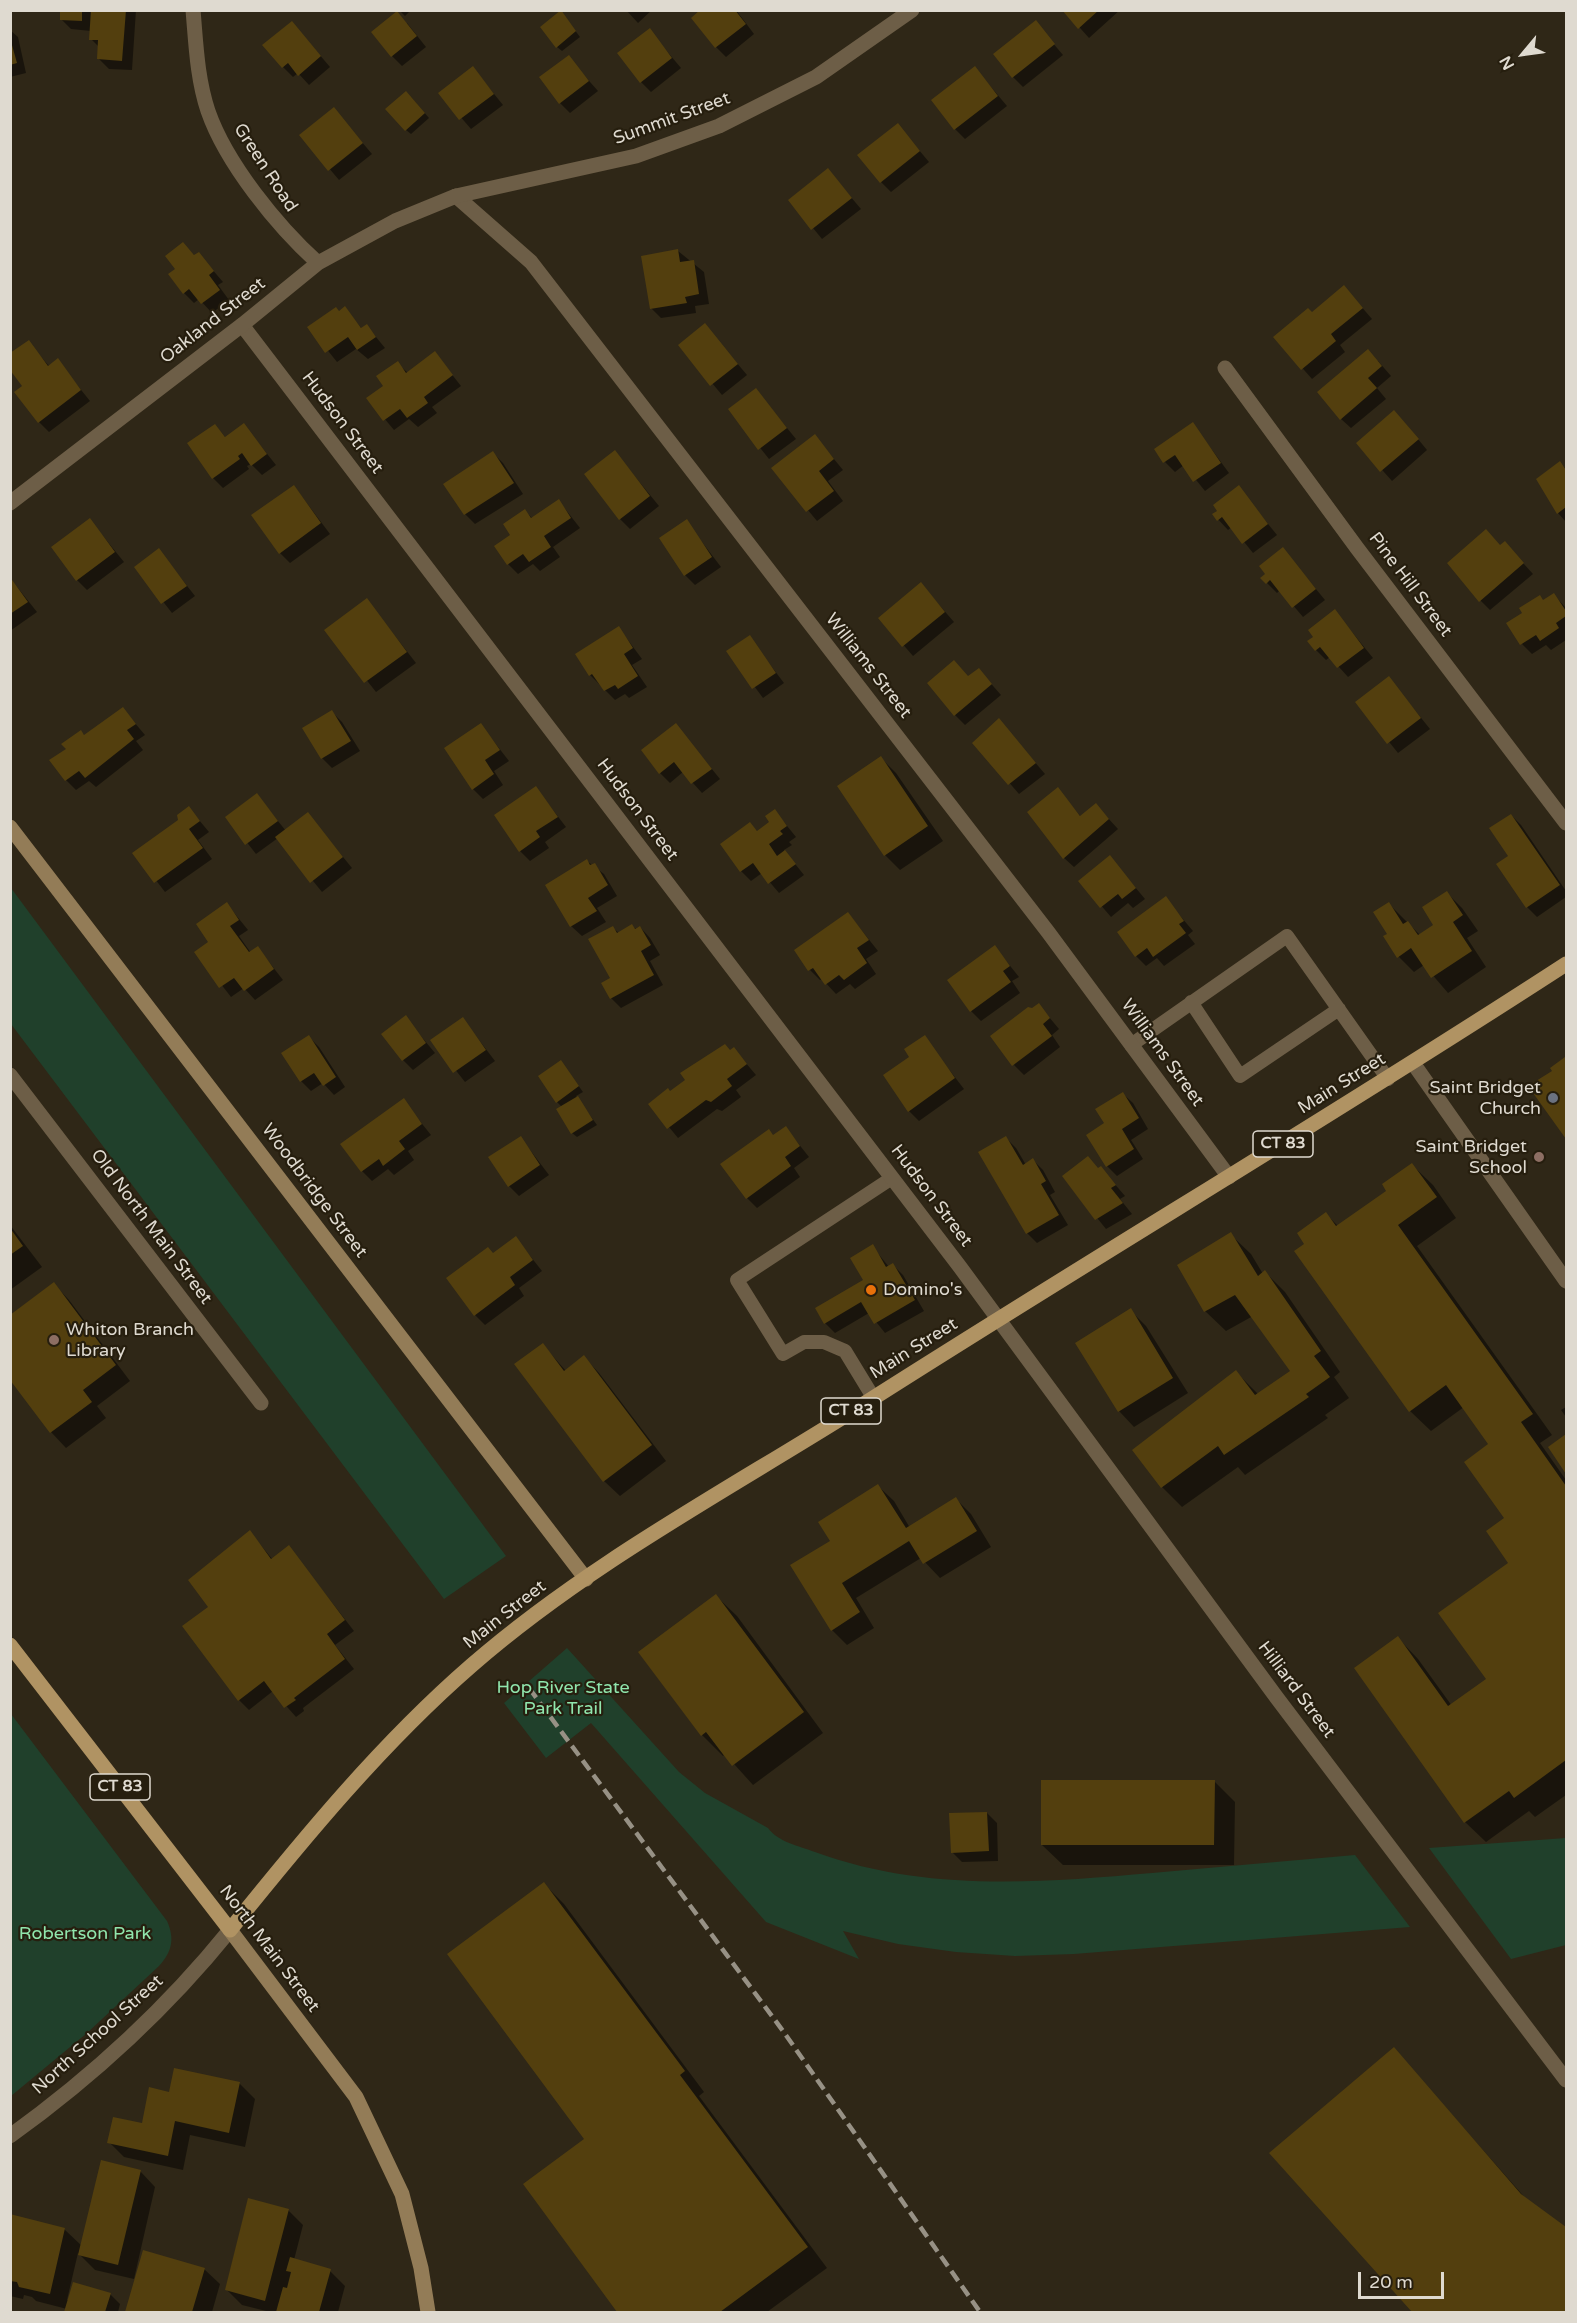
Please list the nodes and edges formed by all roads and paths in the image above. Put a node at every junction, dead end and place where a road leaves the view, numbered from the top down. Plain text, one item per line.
1 (193, 10) edge
2 (912, 10) edge
3 (456, 196) junction
4 (318, 263) junction
5 (242, 325) junction
6 (1225, 368) dead end
7 (10, 503) edge
8 (1566, 823) edge
9 (10, 827) edge
10 (1566, 964) edge
11 (1191, 1002) junction
12 (1339, 1009) junction
13 (1131, 1045) junction
14 (1413, 1063) junction
15 (10, 1075) edge
16 (1388, 1078) junction
17 (1229, 1177) junction
18 (892, 1178) junction
19 (1566, 1281) edge
20 (998, 1320) junction
21 (873, 1397) junction
22 (261, 1403) dead end
23 (586, 1579) junction
24 (10, 1645) edge
25 (230, 1930) junction
26 (1566, 2080) edge
27 (10, 2136) edge
28 (428, 2313) edge

1 - 4 street, Green Road
2 - 3 street, Summit Street
3 - 4 street, Oakland Street
3 - 13 street, Williams Street
4 - 5 street, Oakland Street
5 - 7 street, Oakland Street
5 - 18 street, Hudson Street
6 - 8 street, Pine Hill Street
9 - 23 main road, Woodbridge Street
10 - 14 main road, Main Street / CT 83
11 - 12 lane
11 - 12 lane
11 - 13 lane
12 - 16 lane
13 - 17 street, Williams Street
14 - 16 main road, Main Street / CT 83
14 - 19 street
15 - 22 street, Old North Main Street
16 - 17 main road, Main Street / CT 83
17 - 20 main road, Main Street / CT 83
18 - 20 street, Hudson Street
18 - 21 lane
20 - 21 main road, Main Street / CT 83
20 - 26 street, Hilliard Street
21 - 23 main road, Main Street / CT 83
23 - 25 main road, Main Street / CT 83
24 - 25 main road, North Main Street / CT 83
25 - 27 street, North School Street
25 - 28 main road, North Main Street

